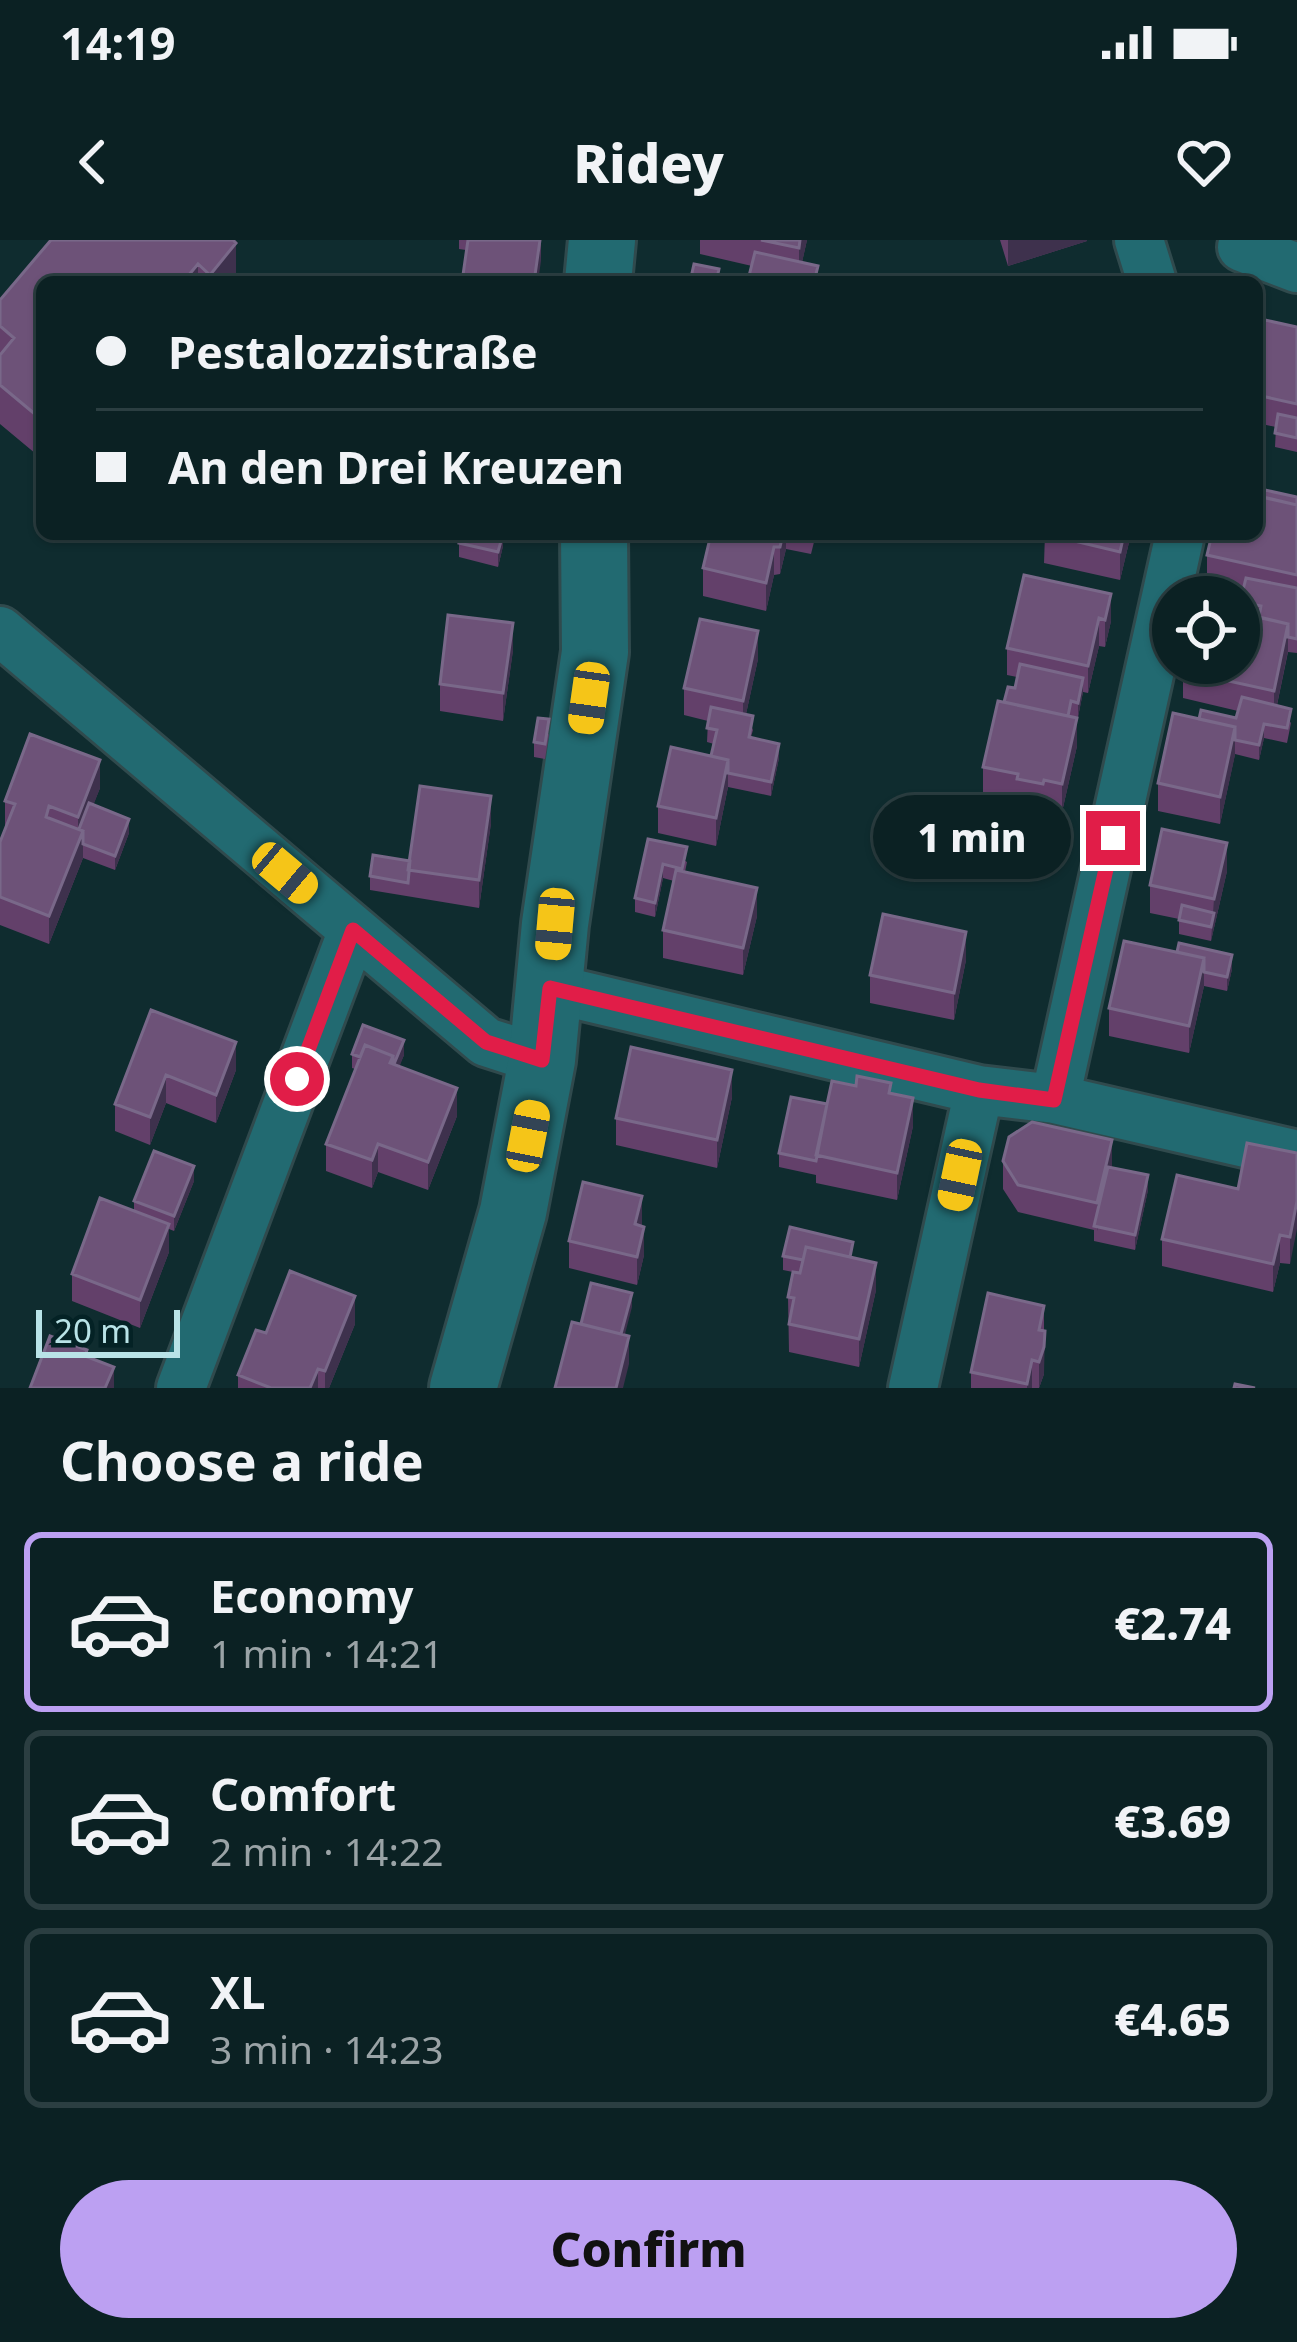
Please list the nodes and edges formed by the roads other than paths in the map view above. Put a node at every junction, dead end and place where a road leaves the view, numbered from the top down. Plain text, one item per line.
1 (602, 240) edge
2 (1139, 240) edge
3 (1233, 256) edge
4 (1297, 268) edge
5 (599, 276) edge
6 (1150, 276) edge
7 (594, 540) edge
8 (1179, 540) edge
9 (5, 652) edge
10 (353, 930) junction
11 (550, 988) junction
12 (542, 1060) junction
13 (979, 1090) junction
14 (1054, 1100) junction
15 (1297, 1155) edge
16 (181, 1388) edge
17 (463, 1388) edge
18 (913, 1388) edge

1 - 5 street
2 - 6 street
3 - 4 street
7 - 11 street
8 - 14 street
9 - 10 street
10 - 12 street
10 - 16 street
11 - 12 street
11 - 13 street
12 - 17 street
13 - 14 street
13 - 18 street
14 - 15 street

